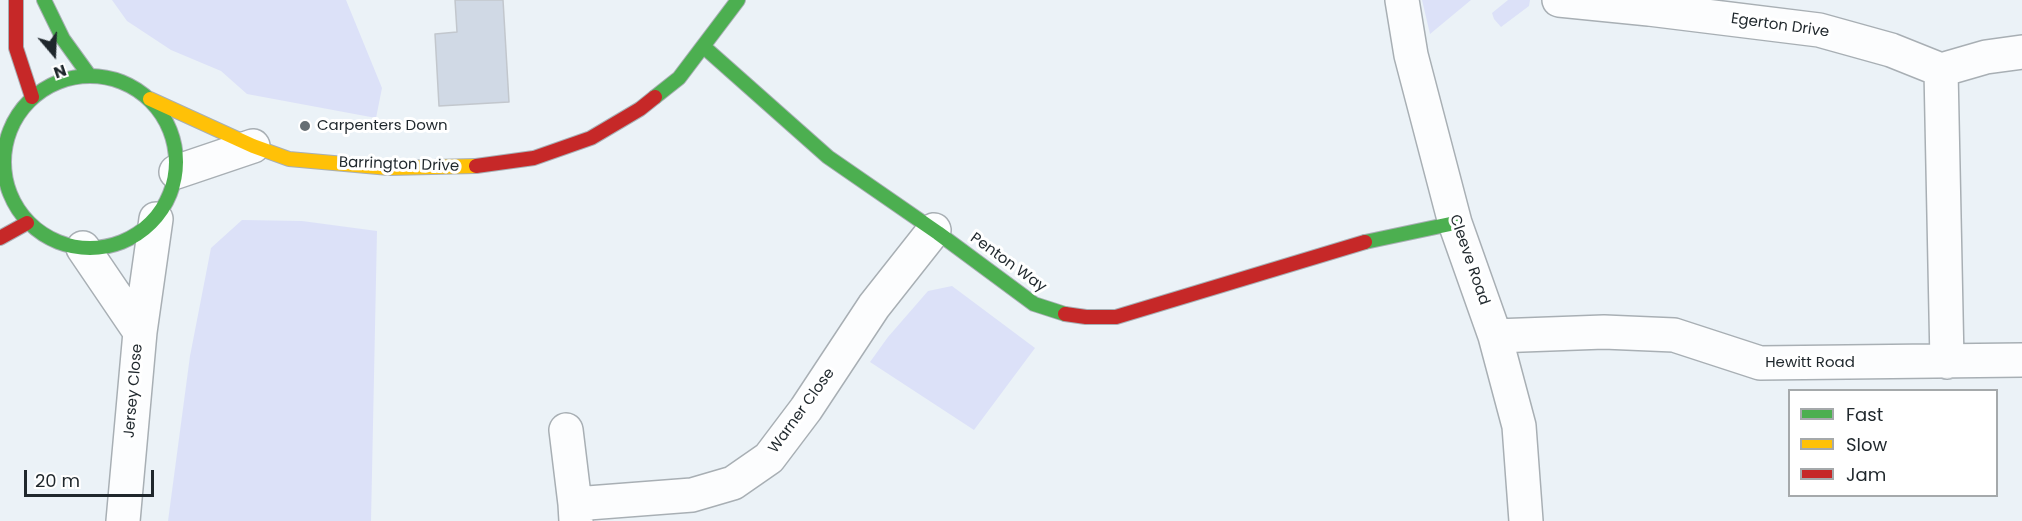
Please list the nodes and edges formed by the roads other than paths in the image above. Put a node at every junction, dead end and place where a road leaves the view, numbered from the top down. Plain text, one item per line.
1 (16, 0) edge
2 (44, 0) edge
3 (738, 0) edge
4 (1402, 0) edge
5 (1559, 0) edge
6 (1649, 4) edge
7 (704, 47) junction
8 (2022, 52) edge
9 (1941, 70) junction
10 (89, 75) junction
11 (32, 97) junction
12 (150, 99) junction
13 (253, 146) junction
14 (1, 165) edge
15 (176, 172) junction
16 (156, 219) junction
17 (27, 222) junction
18 (1455, 223) junction
19 (934, 230) junction
20 (0, 238) edge
21 (83, 248) junction
22 (140, 332) junction
23 (1496, 336) junction
24 (2022, 360) edge
25 (1947, 362) junction
26 (566, 430) dead end
27 (576, 513) edge
28 (123, 521) edge
29 (1526, 521) edge

1 - 11 street
2 - 10 street
3 - 7 street, Barrington Drive
4 - 18 street, Cleeve Road
5 - 6 street, Egerton Drive
6 - 9 street, Egerton Drive
7 - 13 street, Barrington Drive
7 - 19 street, Penton Way
8 - 9 street
9 - 25 street
10 - 11 street
10 - 12 street
11 - 14 street
12 - 13 street, Barrington Drive
12 - 15 street
13 - 15 street
14 - 17 street
15 - 16 street
16 - 21 street
16 - 22 street, Jersey Close
17 - 20 street
17 - 21 street
18 - 19 street, Penton Way
18 - 23 street, Cleeve Road
19 - 27 street, Warner Close
21 - 22 street, Jersey Close
22 - 28 street, Jersey Close
23 - 25 street, Hewitt Road
23 - 29 street, Cleeve Road
24 - 25 street, Hewitt Road
26 - 27 street, Warner Close

